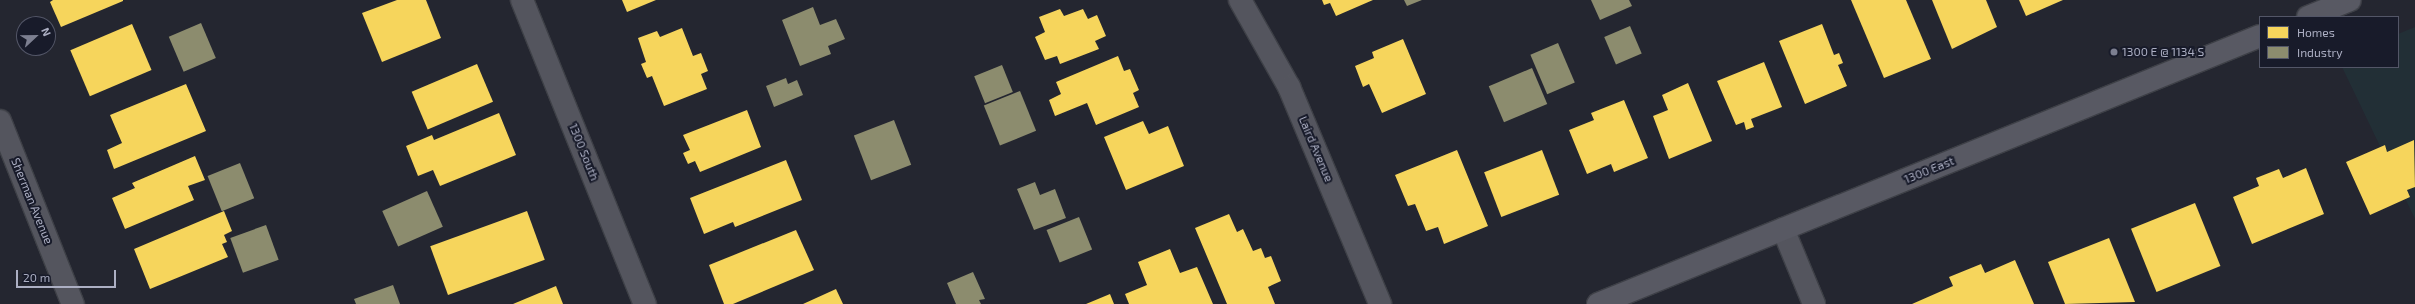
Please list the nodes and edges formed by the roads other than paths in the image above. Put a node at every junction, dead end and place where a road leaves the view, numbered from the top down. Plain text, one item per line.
1 (522, 0) edge
2 (1240, 0) edge
3 (2350, 0) edge
4 (2310, 16) edge
5 (2259, 36) edge
6 (0, 121) edge
7 (1783, 229) junction
8 (1626, 299) edge
9 (74, 304) edge
10 (645, 304) edge
11 (1380, 304) edge
12 (1598, 304) edge
13 (1814, 304) edge

1 - 10 street, 1300 South
2 - 11 street, Laird Avenue
3 - 4 main road
5 - 7 main road, 1300 East
6 - 9 street, Sherman Avenue
7 - 8 main road, 1300 East
7 - 13 street
8 - 12 main road, 1300 East

